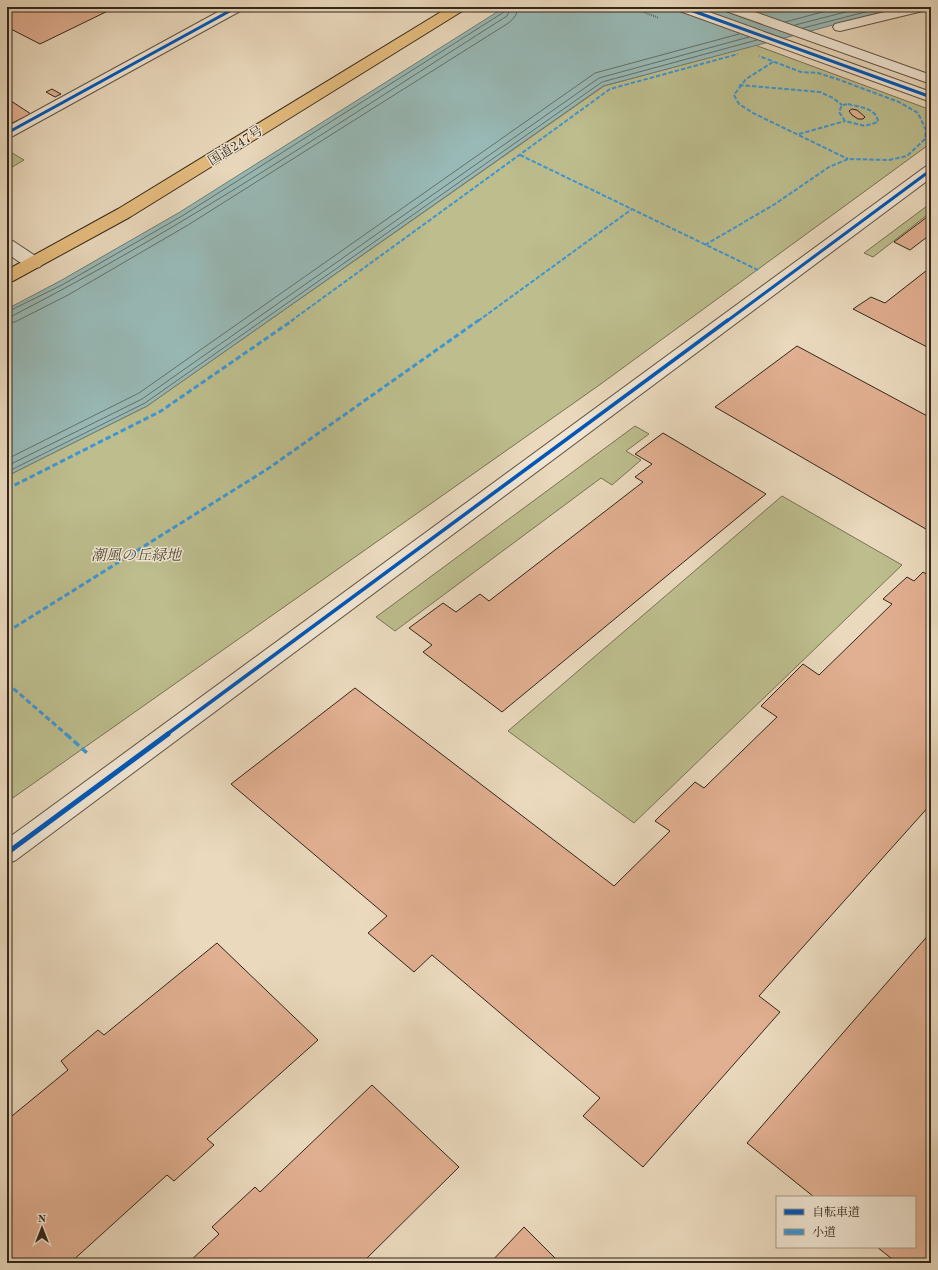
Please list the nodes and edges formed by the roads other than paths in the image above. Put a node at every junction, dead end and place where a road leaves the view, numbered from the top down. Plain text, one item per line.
1 (237, 7) edge
2 (459, 7) edge
3 (682, 7) edge
4 (728, 7) edge
5 (922, 7) edge
6 (840, 27) dead end
7 (931, 80) edge
8 (931, 98) edge
9 (7, 133) edge
10 (931, 170) edge
11 (7, 245) edge
12 (34, 263) junction
13 (7, 277) edge
14 (7, 853) edge

1 - 9 street
2 - 12 highway, 国道247号
3 - 8 street
4 - 7 street
5 - 6 street
10 - 14 street
11 - 12 street
12 - 13 highway, 国道247号

